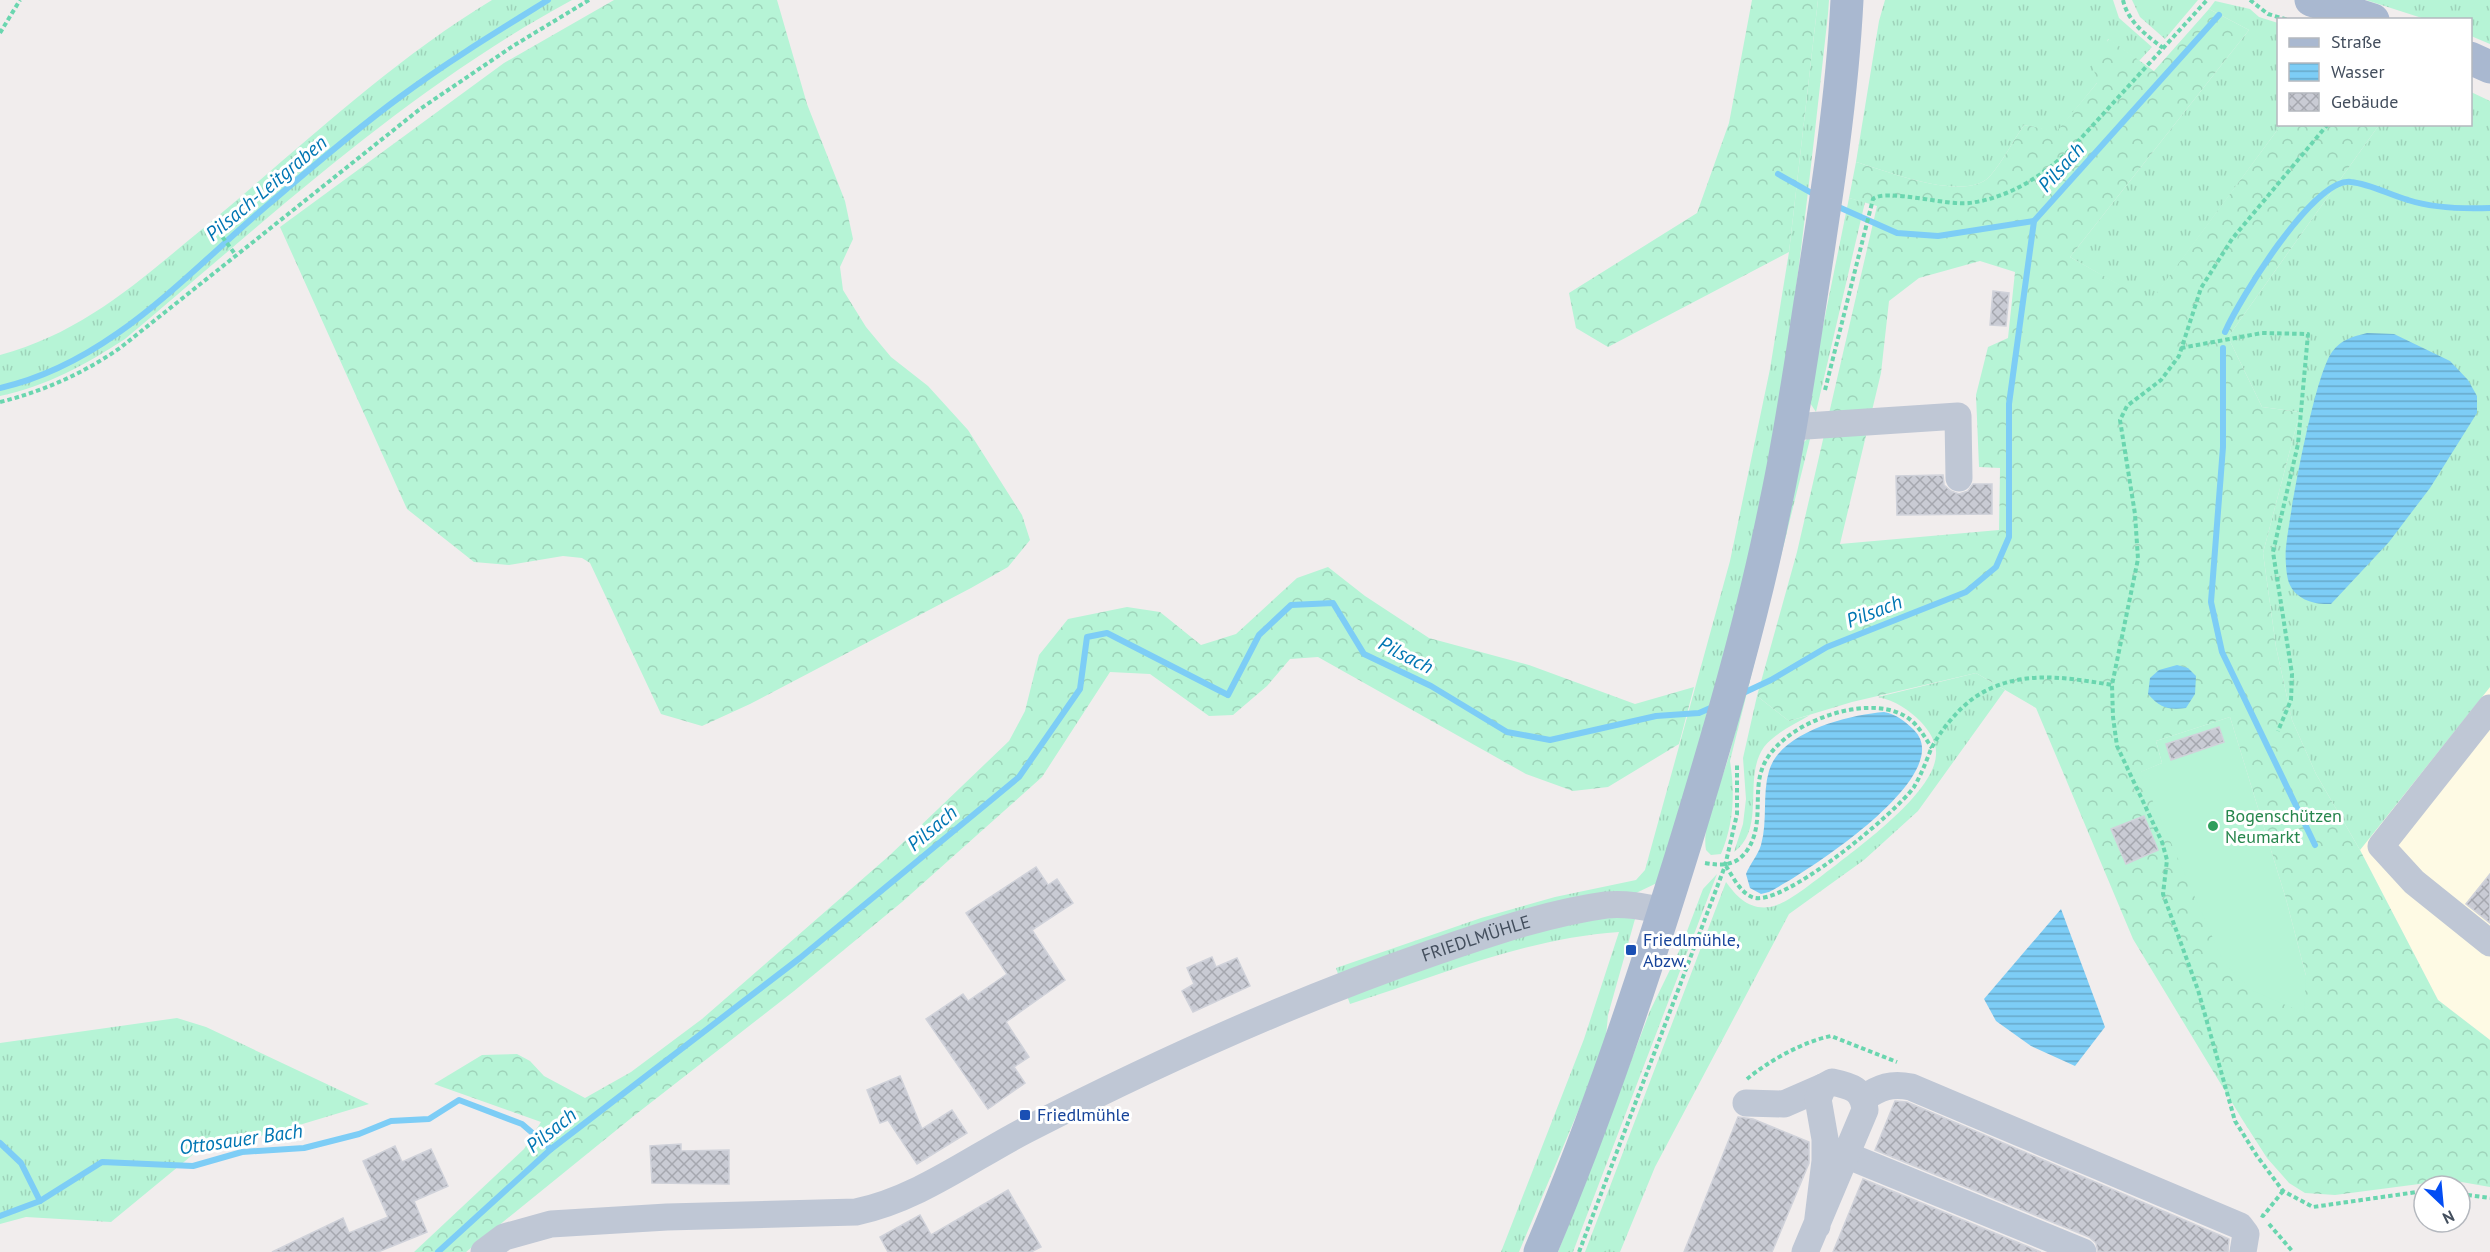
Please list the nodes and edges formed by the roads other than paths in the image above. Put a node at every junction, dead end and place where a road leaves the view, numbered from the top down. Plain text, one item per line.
1 (1848, 0) edge
2 (1865, 0) edge
3 (2311, 0) edge
4 (2367, 18) edge
5 (2472, 59) edge
6 (2490, 67) edge
7 (1843, 73) junction
8 (1791, 427) junction
9 (1959, 478) dead end
10 (2490, 708) edge
11 (1665, 911) junction
12 (2490, 943) edge
13 (1823, 1087) junction
14 (1864, 1098) junction
15 (1746, 1103) dead end
16 (1846, 1155) junction
17 (1816, 1226) junction
18 (484, 1252) edge
19 (1540, 1252) edge
20 (1805, 1252) edge
21 (2083, 1252) edge
22 (2242, 1252) edge

1 - 7 main road
2 - 7 main road
3 - 4 main road
5 - 6 main road
7 - 8 main road
8 - 9 street
8 - 11 main road
10 - 12 street
11 - 18 street, FRIEDLMÜHLE
11 - 19 main road
13 - 14 street
13 - 15 street
13 - 17 street
14 - 16 street
14 - 22 street
16 - 17 street
16 - 21 street
17 - 20 street

